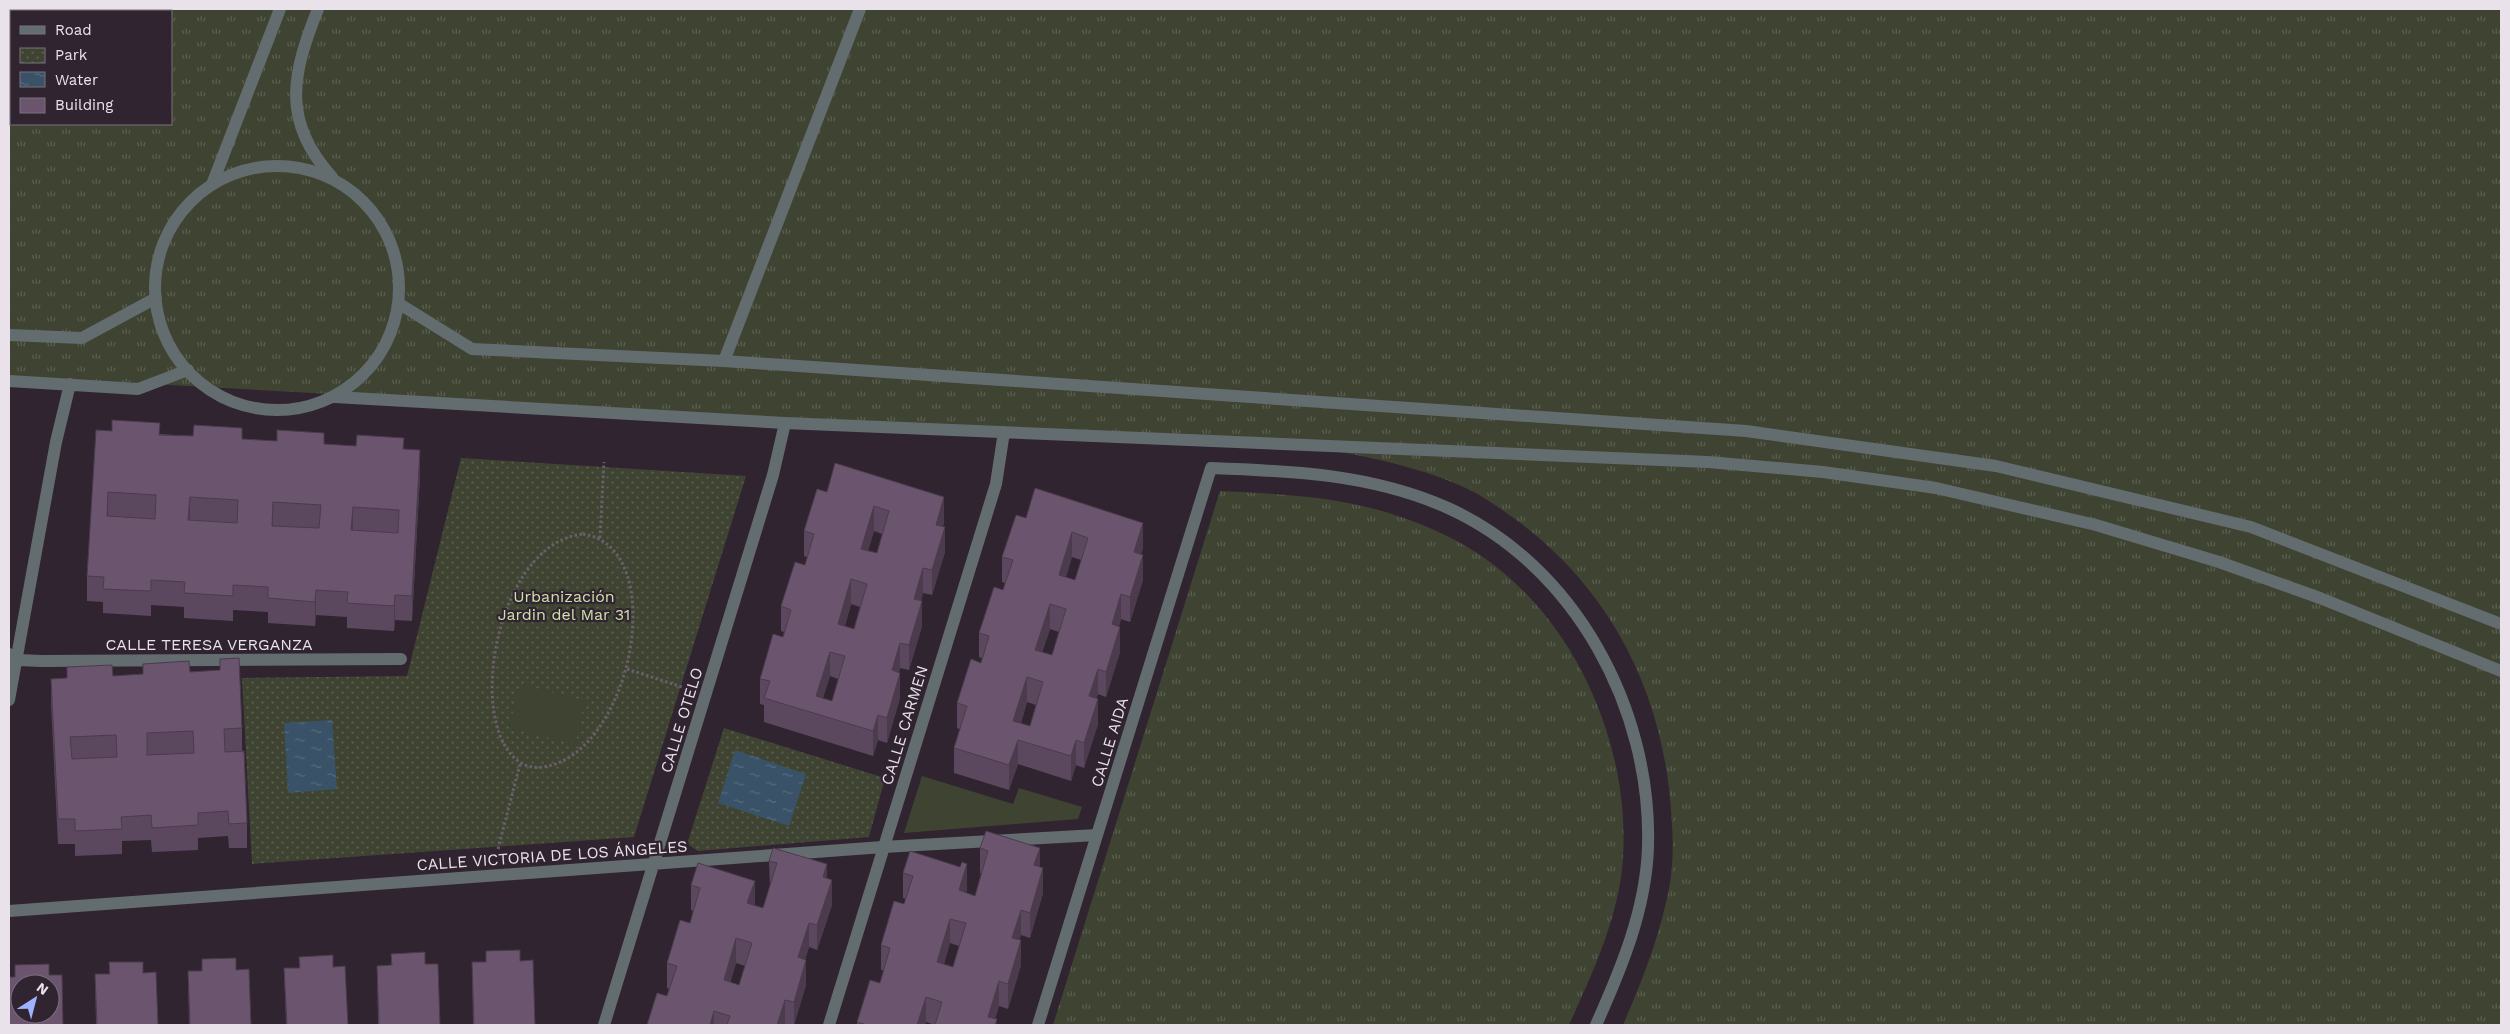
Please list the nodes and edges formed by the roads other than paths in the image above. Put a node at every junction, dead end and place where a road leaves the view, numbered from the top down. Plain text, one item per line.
1 (280, 9) edge
2 (318, 9) edge
3 (860, 9) edge
4 (332, 177) junction
5 (213, 182) junction
6 (156, 298) junction
7 (398, 303) junction
8 (9, 335) edge
9 (724, 361) junction
10 (188, 370) junction
11 (9, 381) edge
12 (70, 384) junction
13 (335, 397) junction
14 (785, 423) junction
15 (1004, 432) junction
16 (2501, 624) edge
17 (401, 659) dead end
18 (11, 660) edge
19 (2501, 671) edge
20 (9, 700) edge
21 (1097, 835) junction
22 (883, 847) junction
23 (653, 864) junction
24 (9, 911) edge
25 (604, 1025) edge
26 (829, 1025) edge
27 (1038, 1025) edge
28 (1596, 1025) edge

1 - 5 street
2 - 4 street
3 - 9 street
4 - 5 street
4 - 7 street
5 - 6 street
6 - 8 street
6 - 10 street
7 - 9 street
7 - 13 street
9 - 16 street
10 - 12 street
10 - 13 street
11 - 12 street
12 - 18 street
13 - 14 street
14 - 15 street
14 - 23 street, CALLE OTELO
15 - 19 street
15 - 22 street, CALLE CARMEN
17 - 18 street, CALLE TERESA VERGANZA
18 - 20 street
21 - 22 street, CALLE VICTORIA DE LOS ÁNGELES
21 - 27 street, CALLE AIDA
21 - 28 street, CALLE AIDA
22 - 23 street, CALLE VICTORIA DE LOS ÁNGELES
22 - 26 street, CALLE CARMEN
23 - 24 street, CALLE VICTORIA DE LOS ÁNGELES
23 - 25 street, CALLE OTELO

